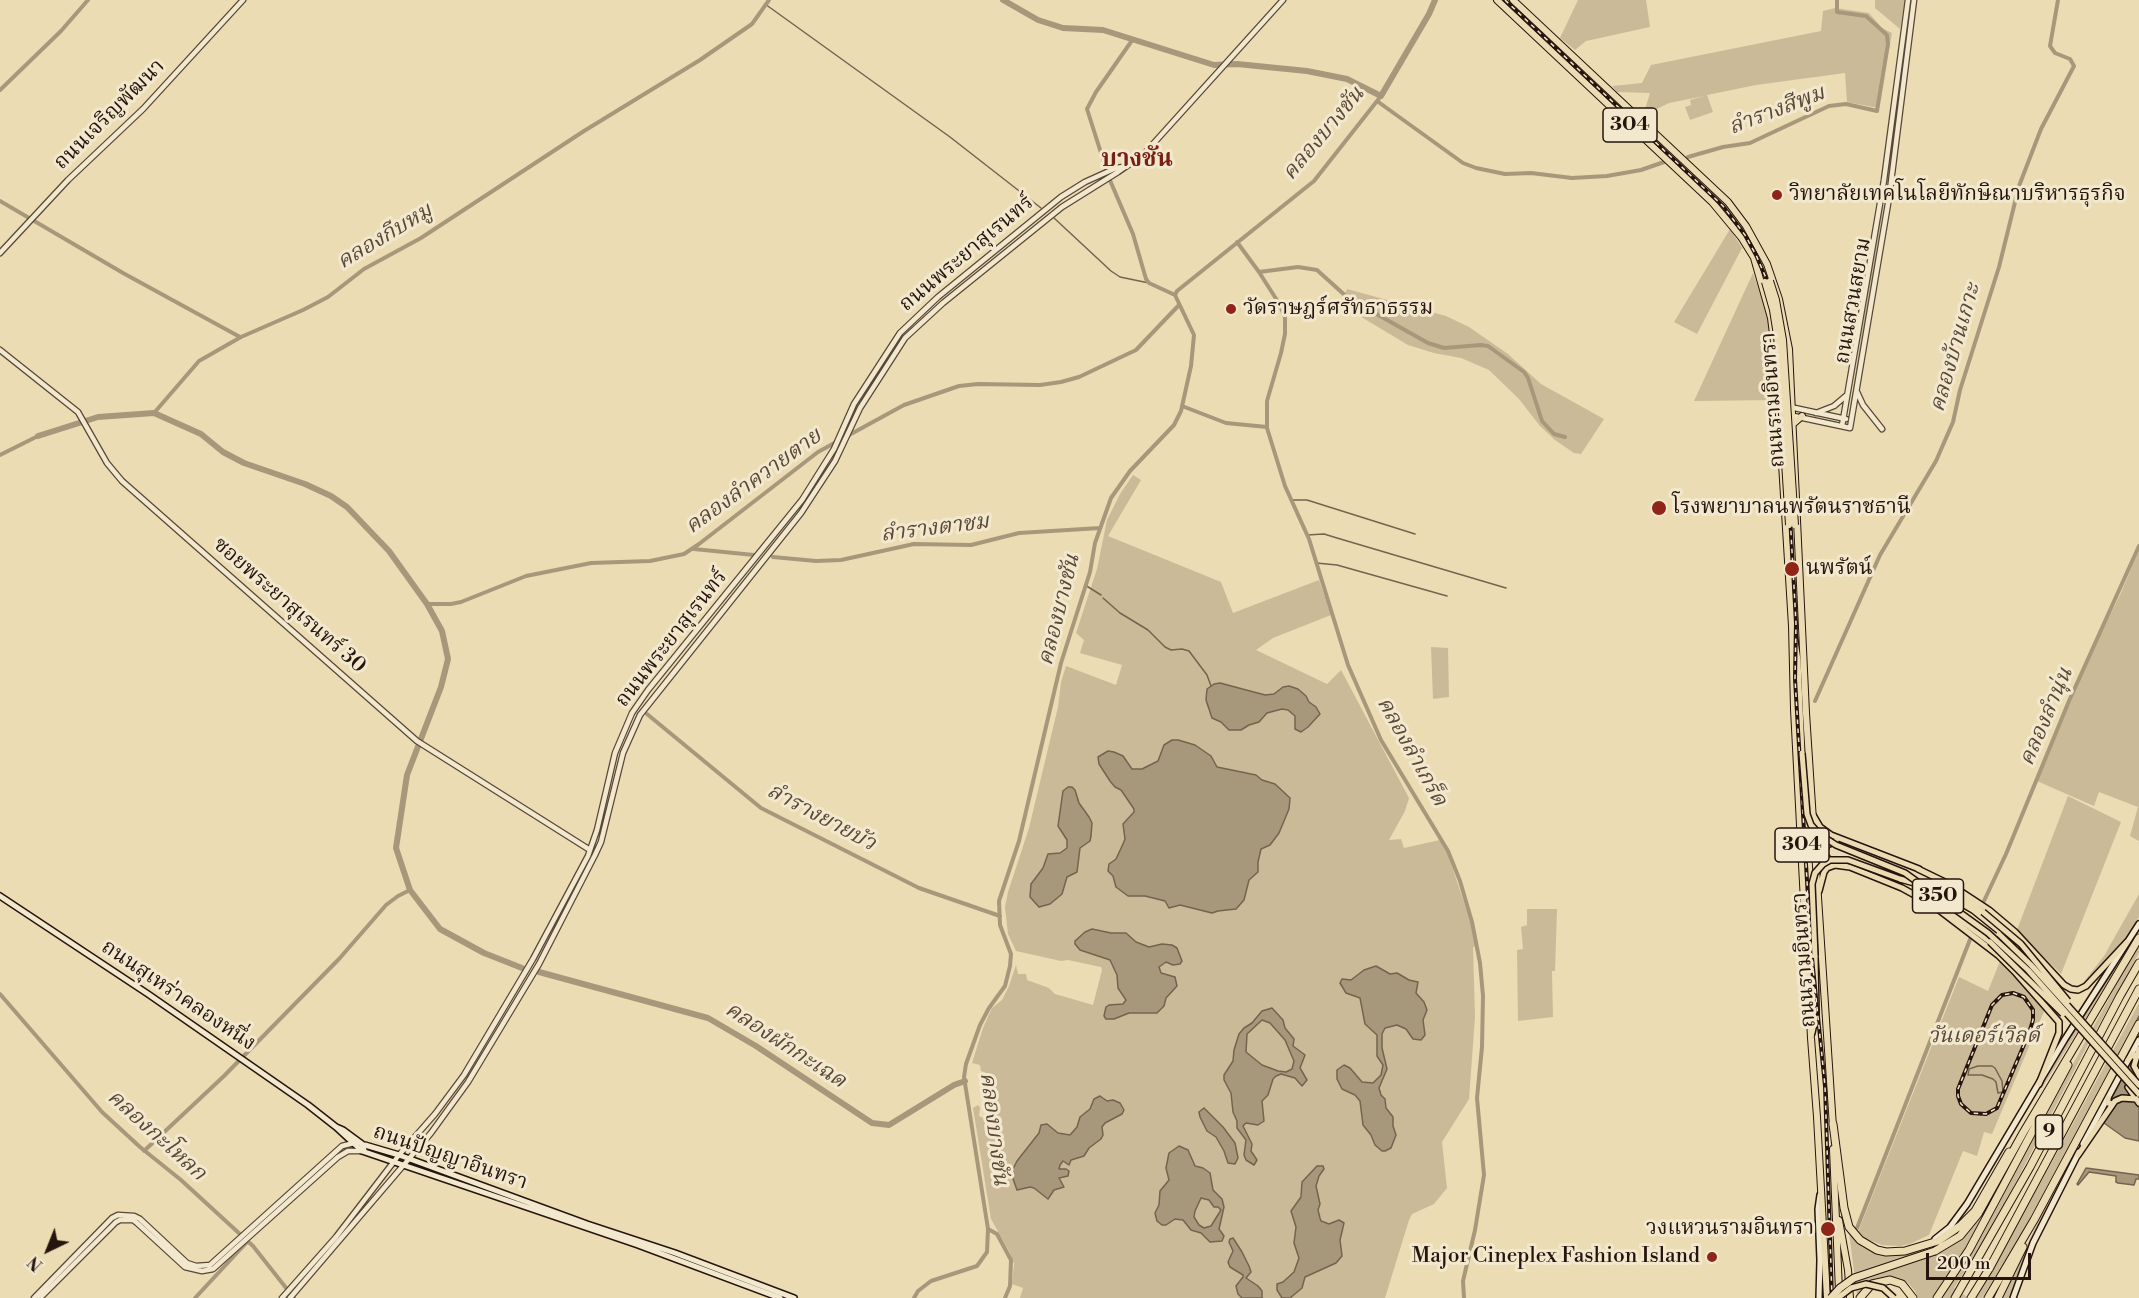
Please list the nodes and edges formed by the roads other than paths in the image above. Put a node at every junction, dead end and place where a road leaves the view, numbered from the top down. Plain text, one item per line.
1 (243, 0) edge
2 (1283, 0) edge
3 (1497, 0) edge
4 (1513, 0) edge
5 (1908, 0) edge
6 (1914, 0) edge
7 (1528, 14) junction
8 (1521, 22) junction
9 (1670, 147) junction
10 (1662, 155) junction
11 (1102, 177) junction
12 (1760, 253) junction
13 (0, 254) edge
14 (1754, 258) junction
15 (1768, 281) junction
16 (938, 297) junction
17 (944, 302) junction
18 (0, 350) edge
19 (1777, 387) junction
20 (1791, 387) junction
21 (1857, 392) junction
22 (1849, 393) junction
23 (1778, 411) junction
24 (1792, 411) junction
25 (1816, 413) junction
26 (1802, 417) junction
27 (1843, 418) junction
28 (1852, 421) junction
29 (1792, 424) junction
30 (1842, 426) junction
31 (1882, 429) dead end
32 (1780, 454) junction
33 (1794, 454) junction
34 (1792, 525) junction
35 (1800, 584) junction
36 (1789, 585) junction
37 (707, 618) junction
38 (713, 623) junction
39 (1792, 626) junction
40 (1799, 800) junction
41 (1812, 803) junction
42 (1812, 813) junction
43 (1844, 840) junction
44 (1802, 842) junction
45 (1814, 842) junction
46 (590, 850) junction
47 (1815, 858) junction
48 (1802, 859) junction
49 (1835, 865) junction
50 (1918, 869) junction
51 (1935, 888) junction
52 (0, 896) edge
53 (1818, 903) junction
54 (1930, 903) junction
55 (2139, 924) edge
56 (2139, 938) edge
57 (2127, 942) junction
58 (2139, 963) edge
59 (2051, 970) junction
60 (2064, 985) junction
61 (2139, 989) edge
62 (2047, 1008) junction
63 (2090, 1019) junction
64 (2139, 1024) edge
65 (2091, 1032) junction
66 (1810, 1038) junction
67 (2139, 1040) edge
68 (2097, 1047) junction
69 (2139, 1049) edge
70 (2136, 1057) junction
71 (2128, 1060) junction
72 (2139, 1077) edge
73 (2039, 1084) junction
74 (2139, 1085) edge
75 (2108, 1098) junction
76 (2138, 1098) edge
77 (2112, 1104) junction
78 (2094, 1122) junction
79 (1833, 1124) junction
80 (336, 1127) junction
81 (2023, 1132) junction
82 (340, 1133) junction
83 (352, 1143) junction
84 (342, 1146) junction
85 (363, 1147) junction
86 (414, 1152) junction
87 (399, 1155) junction
88 (384, 1157) junction
89 (395, 1161) junction
90 (405, 1162) junction
91 (412, 1165) junction
92 (389, 1169) junction
93 (397, 1172) junction
94 (1821, 1190) junction
95 (1836, 1204) junction
96 (2034, 1220) junction
97 (249, 1235) junction
98 (240, 1241) junction
99 (1927, 1244) junction
100 (295, 1288) junction
101 (283, 1297) edge
102 (33, 1298) edge
103 (40, 1298) edge
104 (290, 1298) edge
105 (780, 1298) edge
106 (794, 1298) edge
107 (1819, 1298) edge
108 (1829, 1298) edge
109 (1838, 1298) edge
110 (1850, 1298) edge
111 (1860, 1298) edge
112 (1894, 1298) edge
113 (1913, 1298) edge
114 (1937, 1298) edge
115 (1955, 1298) edge
116 (1971, 1298) edge
117 (1988, 1298) edge
118 (1998, 1298) edge
119 (2013, 1298) edge

1 - 13 street, ถนนเจริญพัฒนา
2 - 11 street, ถนนพระยาสุเรนทร์
3 - 8 highway, ถนนรามอินทรา / 304
4 - 7 highway, ถนนรามอินทรา / 304
5 - 22 street, ถนนสวนสยาม
6 - 21 street, ถนนสวนสยาม
7 - 8 highway
7 - 9 highway, ถนนรามอินทรา / 304
8 - 10 highway, ถนนรามอินทรา / 304
9 - 10 highway
9 - 12 highway, ถนนรามอินทรา / 304
10 - 14 highway, ถนนรามอินทรา / 304
11 - 16 street, ถนนพระยาสุเรนทร์
11 - 17 street, ถนนพระยาสุเรนทร์
12 - 15 highway, ถนนรามอินทรา / 304
12 - 20 highway, ถนนรามอินทรา / 304
14 - 15 highway, ถนนรามอินทรา / 304
14 - 19 highway, ถนนรามอินทรา / 304
15 - 34 highway, ถนนรามอินทรา / 304, bridge
16 - 17 street
16 - 37 street, ถนนพระยาสุเรนทร์
17 - 38 street, ถนนพระยาสุเรนทร์
18 - 46 street, ซอยพระยาสุเรนทร์ 30
19 - 20 highway
19 - 23 highway, ถนนรามอินทรา / 304
20 - 24 highway, ถนนรามอินทรา / 304
21 - 28 street, ถนนสวนสยาม
21 - 31 street
22 - 25 street
22 - 27 street, ถนนสวนสยาม
23 - 24 street
23 - 32 highway, ถนนรามอินทรา / 304
24 - 25 street
24 - 26 street
24 - 29 highway, ถนนรามอินทรา / 304
25 - 27 street
26 - 29 highway
26 - 30 street
27 - 28 street
27 - 30 street, ถนนสวนสยาม
28 - 30 street, ถนนสวนสยาม
29 - 33 highway, ถนนรามอินทรา / 304
32 - 33 highway
32 - 36 highway, ถนนรามอินทรา / 304
33 - 35 highway, ถนนรามอินทรา / 304
34 - 35 highway, ถนนรามอินทรา / 304
34 - 36 highway, ถนนรามอินทรา / 304
35 - 41 highway, ถนนรามอินทรา / 304
36 - 39 highway, ถนนรามอินทรา / 304
37 - 38 street
37 - 46 street, ถนนพระยาสุเรนทร์
38 - 86 street, ถนนพระยาสุเรนทร์
39 - 40 highway, ถนนรามอินทรา / 304
39 - 68 main road, 350, bridge
40 - 41 highway
40 - 44 highway, ถนนรามอินทรา / 304
41 - 42 highway, ถนนรามอินทรา / 304
42 - 43 main road, 350
42 - 45 highway, ถนนรามอินทรา / 304
43 - 49 main road
43 - 50 main road, 350
44 - 45 highway
44 - 48 highway, ถนนรามอินทรา / 304
45 - 47 highway, ถนนรามอินทรา / 304
46 - 87 street, ถนนพระยาสุเรนทร์
47 - 48 highway
47 - 53 highway, ถนนรามอินทรา / 304
48 - 66 highway, ถนนรามอินทรา / 304
49 - 53 main road
49 - 54 main road, 350
50 - 59 main road
50 - 65 main road, 350, bridge
51 - 59 main road
51 - 65 main road, 350, bridge
51 - 66 main road, 350, bridge
52 - 80 main road, ถนนสุเหร่าคลองหนึ่ง
53 - 79 highway, ถนนรามอินทรา / 304
54 - 62 main road
54 - 68 main road, 350, bridge
55 - 57 main road
56 - 63 highway
57 - 60 main road
57 - 73 main road
58 - 115 highway, 9
59 - 60 main road
60 - 62 main road
61 - 116 highway, 9
62 - 73 main road
63 - 81 highway
63 - 114 highway
64 - 78 highway, bridge
65 - 74 main road, 350, bridge
66 - 94 highway, ถนนรามอินทรา / 304
67 - 71 main road
68 - 76 main road, 350, bridge
69 - 70 main road
70 - 71 main road
70 - 72 main road
71 - 75 main road, bridge
72 - 76 main road, bridge
73 - 99 main road
75 - 77 main road
75 - 78 main road
76 - 77 main road
77 - 78 main road
78 - 96 highway
78 - 119 main road
79 - 95 highway, ถนนรามอินทรา / 304
79 - 99 highway
80 - 82 main road, ถนนสุเหร่าคลองหนึ่ง
80 - 85 main road, ถนนสุเหร่าคลองหนึ่ง
81 - 99 highway
81 - 108 highway, bridge
82 - 83 main road, ถนนสุเหร่าคลองหนึ่ง
82 - 84 street
83 - 84 street, ถนนปัญญาอินทรา
83 - 85 main road, ถนนสุเหร่าคลองหนึ่ง
84 - 97 street, ถนนปัญญาอินทรา
85 - 87 main road, ถนนปัญญาอินทรา
85 - 88 main road, ถนนปัญญาอินทรา
85 - 97 street, ถนนปัญญาอินทรา
86 - 90 street, ถนนพระยาสุเรนทร์
86 - 91 street
87 - 89 street, ถนนพระยาสุเรนทร์
87 - 90 main road, ถนนปัญญาอินทรา
88 - 89 main road, ถนนปัญญาอินทรา
88 - 92 street
89 - 90 main road, ถนนปัญญาอินทรา
89 - 92 street, ถนนพระยาสุเรนทร์
90 - 91 main road, ถนนปัญญาอินทรา
90 - 93 street, ถนนพระยาสุเรนทร์
91 - 93 street
91 - 105 main road, ถนนปัญญาอินทรา
91 - 106 main road, ถนนปัญญาอินทรา
92 - 100 street, ถนนพระยาสุเรนทร์
93 - 100 street, ถนนพระยาสุเรนทร์
94 - 107 main road
94 - 108 highway, ถนนรามอินทรา / 304
95 - 109 highway, ถนนรามอินทรา / 304
95 - 110 highway
96 - 117 highway
96 - 118 highway
97 - 98 street, ถนนปัญญาอินทรา
98 - 102 street, ถนนปัญญาอินทรา
98 - 103 street, ถนนปัญญาอินทรา
100 - 101 street, ถนนพระยาสุเรนทร์
100 - 104 street, ถนนพระยาสุเรนทร์
109 - 112 main road, bridge
111 - 113 highway

